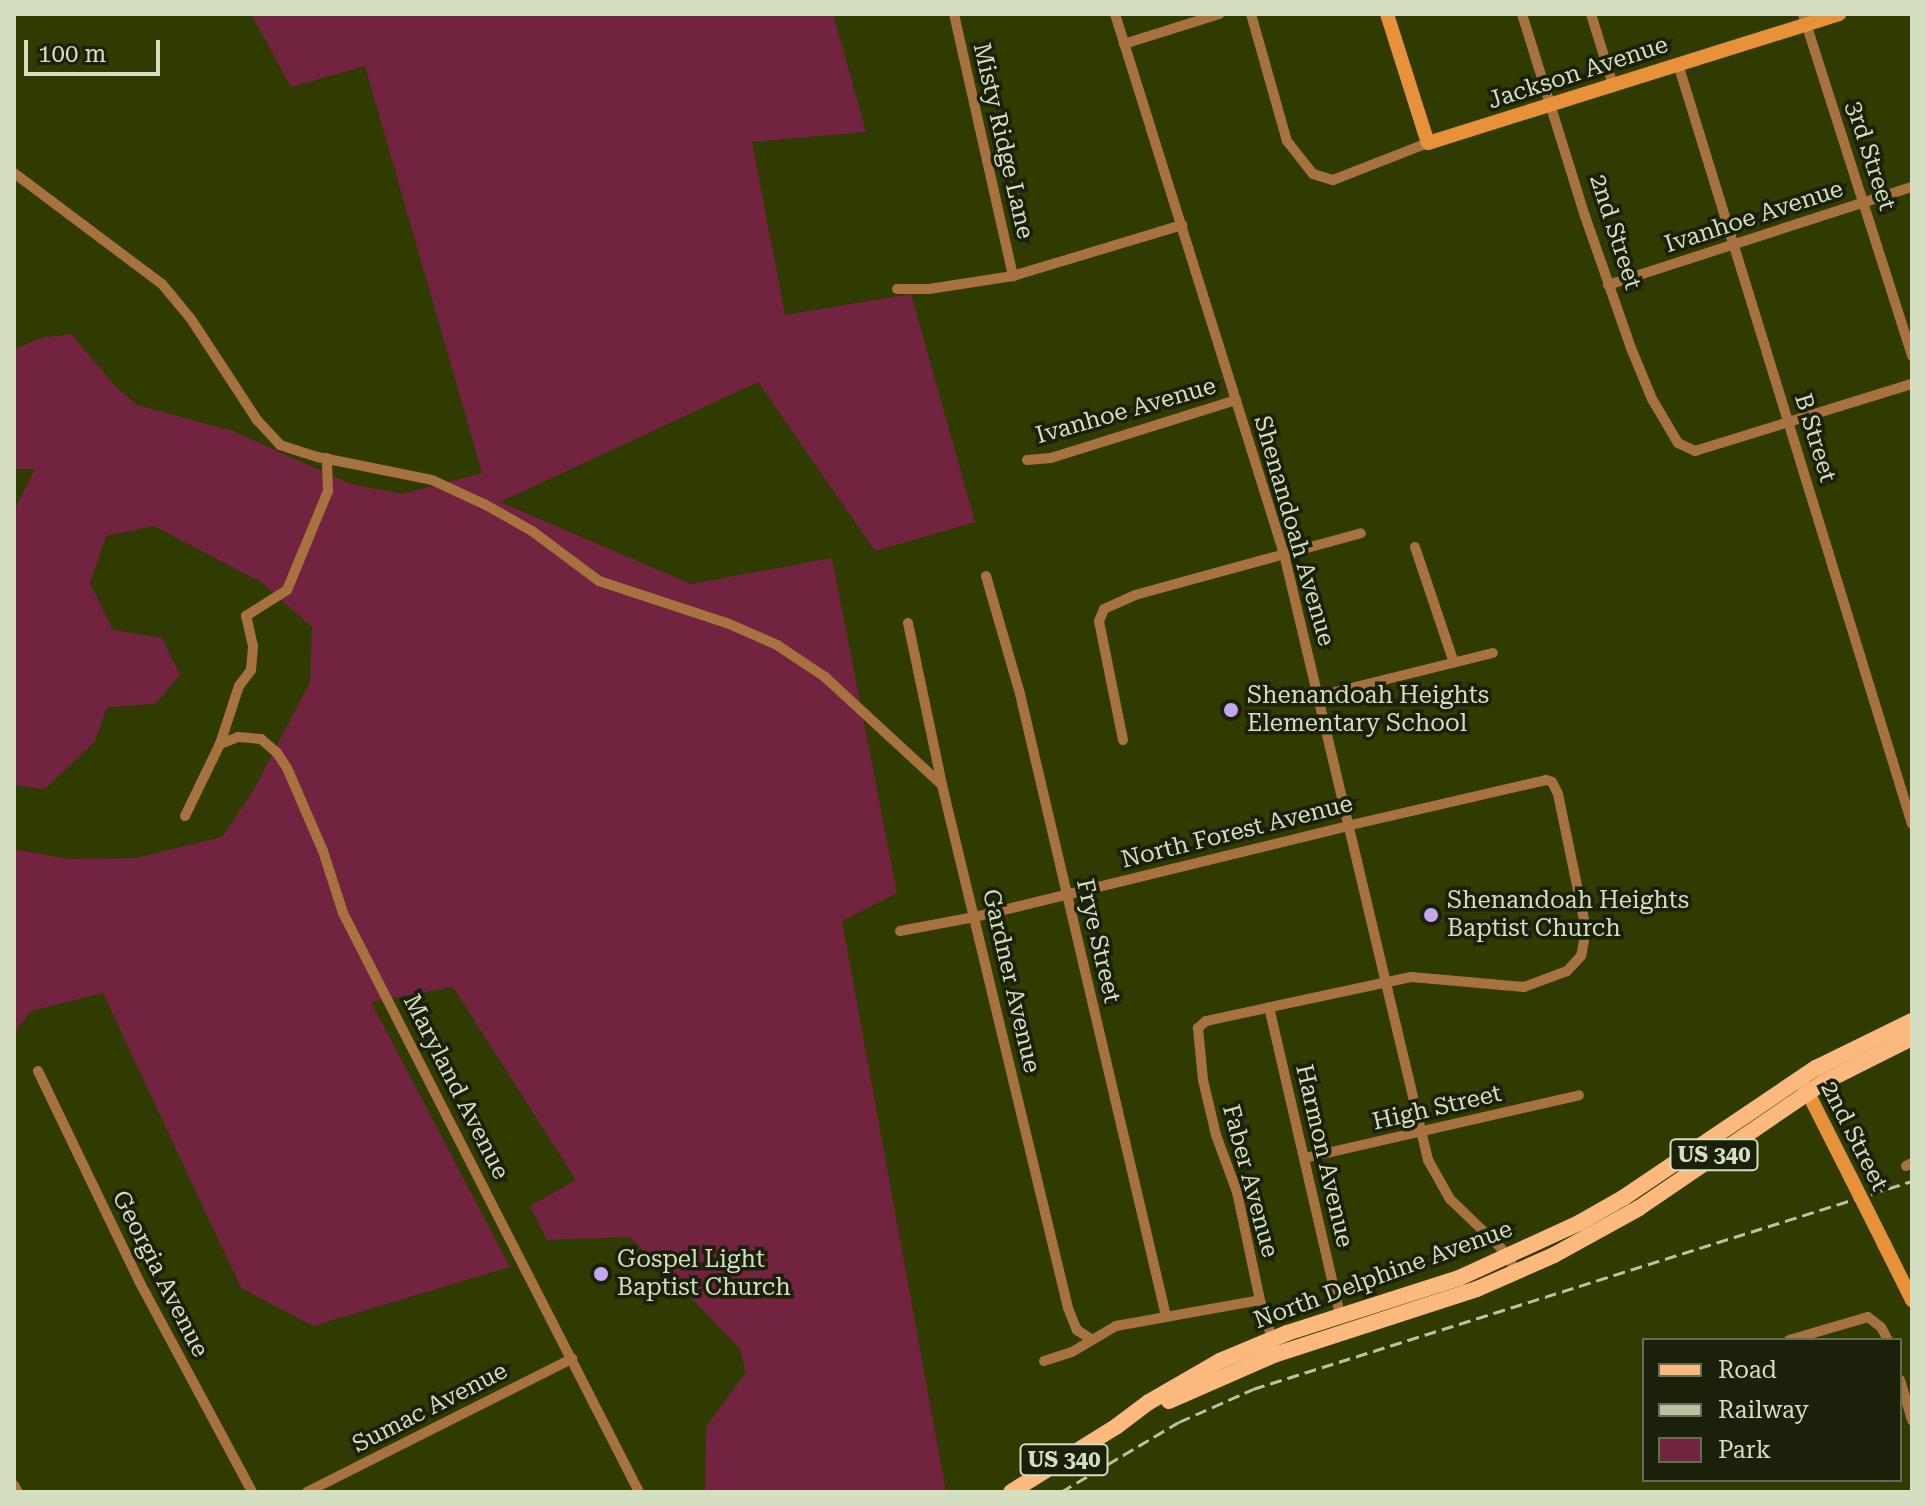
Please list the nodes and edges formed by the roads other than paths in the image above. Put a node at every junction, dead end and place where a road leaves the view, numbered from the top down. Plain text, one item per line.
1 (954, 14) edge
2 (1115, 14) edge
3 (1219, 14) edge
4 (1251, 14) edge
5 (1387, 14) edge
6 (1522, 14) edge
7 (1591, 14) edge
8 (1839, 14) edge
9 (1805, 19) edge
10 (1124, 44) junction
11 (1678, 64) junction
12 (1613, 85) junction
13 (1551, 105) junction
14 (1428, 143) junction
15 (14, 173) edge
16 (1912, 187) edge
17 (1863, 202) junction
18 (1182, 225) junction
19 (1731, 244) junction
20 (1013, 276) junction
21 (1608, 285) junction
22 (897, 289) dead end
23 (1912, 356) edge
24 (1912, 384) edge
25 (1236, 400) junction
26 (1789, 422) junction
27 (327, 458) junction
28 (1027, 460) dead end
29 (1361, 533) dead end
30 (1415, 547) dead end
31 (1284, 554) junction
32 (986, 576) dead end
33 (908, 623) dead end
34 (1493, 653) dead end
35 (1454, 663) junction
36 (1319, 696) junction
37 (1123, 740) dead end
38 (220, 744) junction
39 (942, 785) junction
40 (185, 816) dead end
41 (1912, 824) edge
42 (1351, 825) junction
43 (1066, 894) junction
44 (975, 917) junction
45 (900, 931) dead end
46 (1386, 981) junction
47 (1269, 1007) junction
48 (1912, 1021) edge
49 (1912, 1038) edge
50 (38, 1071) dead end
51 (1804, 1085) junction
52 (1579, 1095) dead end
53 (1421, 1132) junction
54 (1305, 1158) junction
55 (1512, 1265) junction
56 (1260, 1300) junction
57 (1912, 1300) edge
58 (1340, 1315) junction
59 (1166, 1316) junction
60 (1796, 1338) edge
61 (1887, 1338) edge
62 (1091, 1339) junction
63 (1274, 1347) junction
64 (572, 1359) junction
65 (1044, 1361) dead end
66 (1902, 1387) edge
67 (1912, 1420) edge
68 (14, 1485) edge
69 (18, 1492) edge
70 (252, 1492) edge
71 (307, 1492) edge
72 (639, 1492) edge
73 (1011, 1492) edge

1 - 20 street, Misty Ridge Lane
2 - 10 street, Shenandoah Avenue
3 - 10 street
4 - 14 street, Jackson Avenue
5 - 14 street
6 - 13 street, 2nd Street
7 - 12 street
8 - 9 street, Jackson Avenue
9 - 11 street, Jackson Avenue
9 - 17 street, 3rd Street
10 - 18 street, Shenandoah Avenue
11 - 12 street, Jackson Avenue
11 - 19 street, B Street
12 - 13 street, Jackson Avenue
13 - 14 street, Jackson Avenue
13 - 21 street, 2nd Street
15 - 27 street
16 - 17 street, Ivanhoe Avenue
17 - 19 street, Ivanhoe Avenue
17 - 23 street, 3rd Street
18 - 20 street
18 - 25 street, Shenandoah Avenue
19 - 21 street, Ivanhoe Avenue
19 - 26 street, B Street
20 - 22 street
21 - 26 street, 2nd Street
24 - 26 street
25 - 28 street, Ivanhoe Avenue
25 - 31 street, Shenandoah Avenue
26 - 41 street, B Street
27 - 38 street
27 - 39 street
29 - 31 street
30 - 35 street
31 - 36 street, Shenandoah Avenue
31 - 37 street
32 - 43 street, Frye Street
33 - 39 street, Gardner Avenue
34 - 35 street
35 - 36 street
36 - 42 street, Shenandoah Avenue
38 - 40 street
38 - 64 street, Maryland Avenue
39 - 44 street, Gardner Avenue
42 - 43 street, North Forest Avenue
42 - 46 street, Shenandoah Avenue
42 - 46 street, North Forest Avenue
43 - 44 street, North Forest Avenue
43 - 59 street, Frye Street
44 - 45 street, North Forest Avenue
44 - 62 street, Gardner Avenue
46 - 47 street
46 - 53 street, Shenandoah Avenue
47 - 54 street, Harmon Avenue
47 - 56 street, Faber Avenue
48 - 51 main road, North Delphine Avenue / US 340
49 - 51 main road, North Delphine Avenue / US 340
50 - 70 street, Georgia Avenue
51 - 55 main road, North Delphine Avenue / US 340
51 - 57 street, 2nd Street, bridge
52 - 53 street, High Street
53 - 54 street, High Street
53 - 55 street, Shenandoah Avenue
54 - 58 street, Harmon Avenue
55 - 58 main road, North Delphine Avenue / US 340
55 - 63 main road, North Delphine Avenue / US 340
56 - 59 street
56 - 63 street, Faber Avenue
58 - 63 main road, North Delphine Avenue / US 340
59 - 62 street
60 - 61 street
62 - 65 street
63 - 73 main road, North Delphine Avenue / US 340
64 - 71 street, Sumac Avenue
64 - 72 street, Maryland Avenue
66 - 67 street
68 - 69 street

